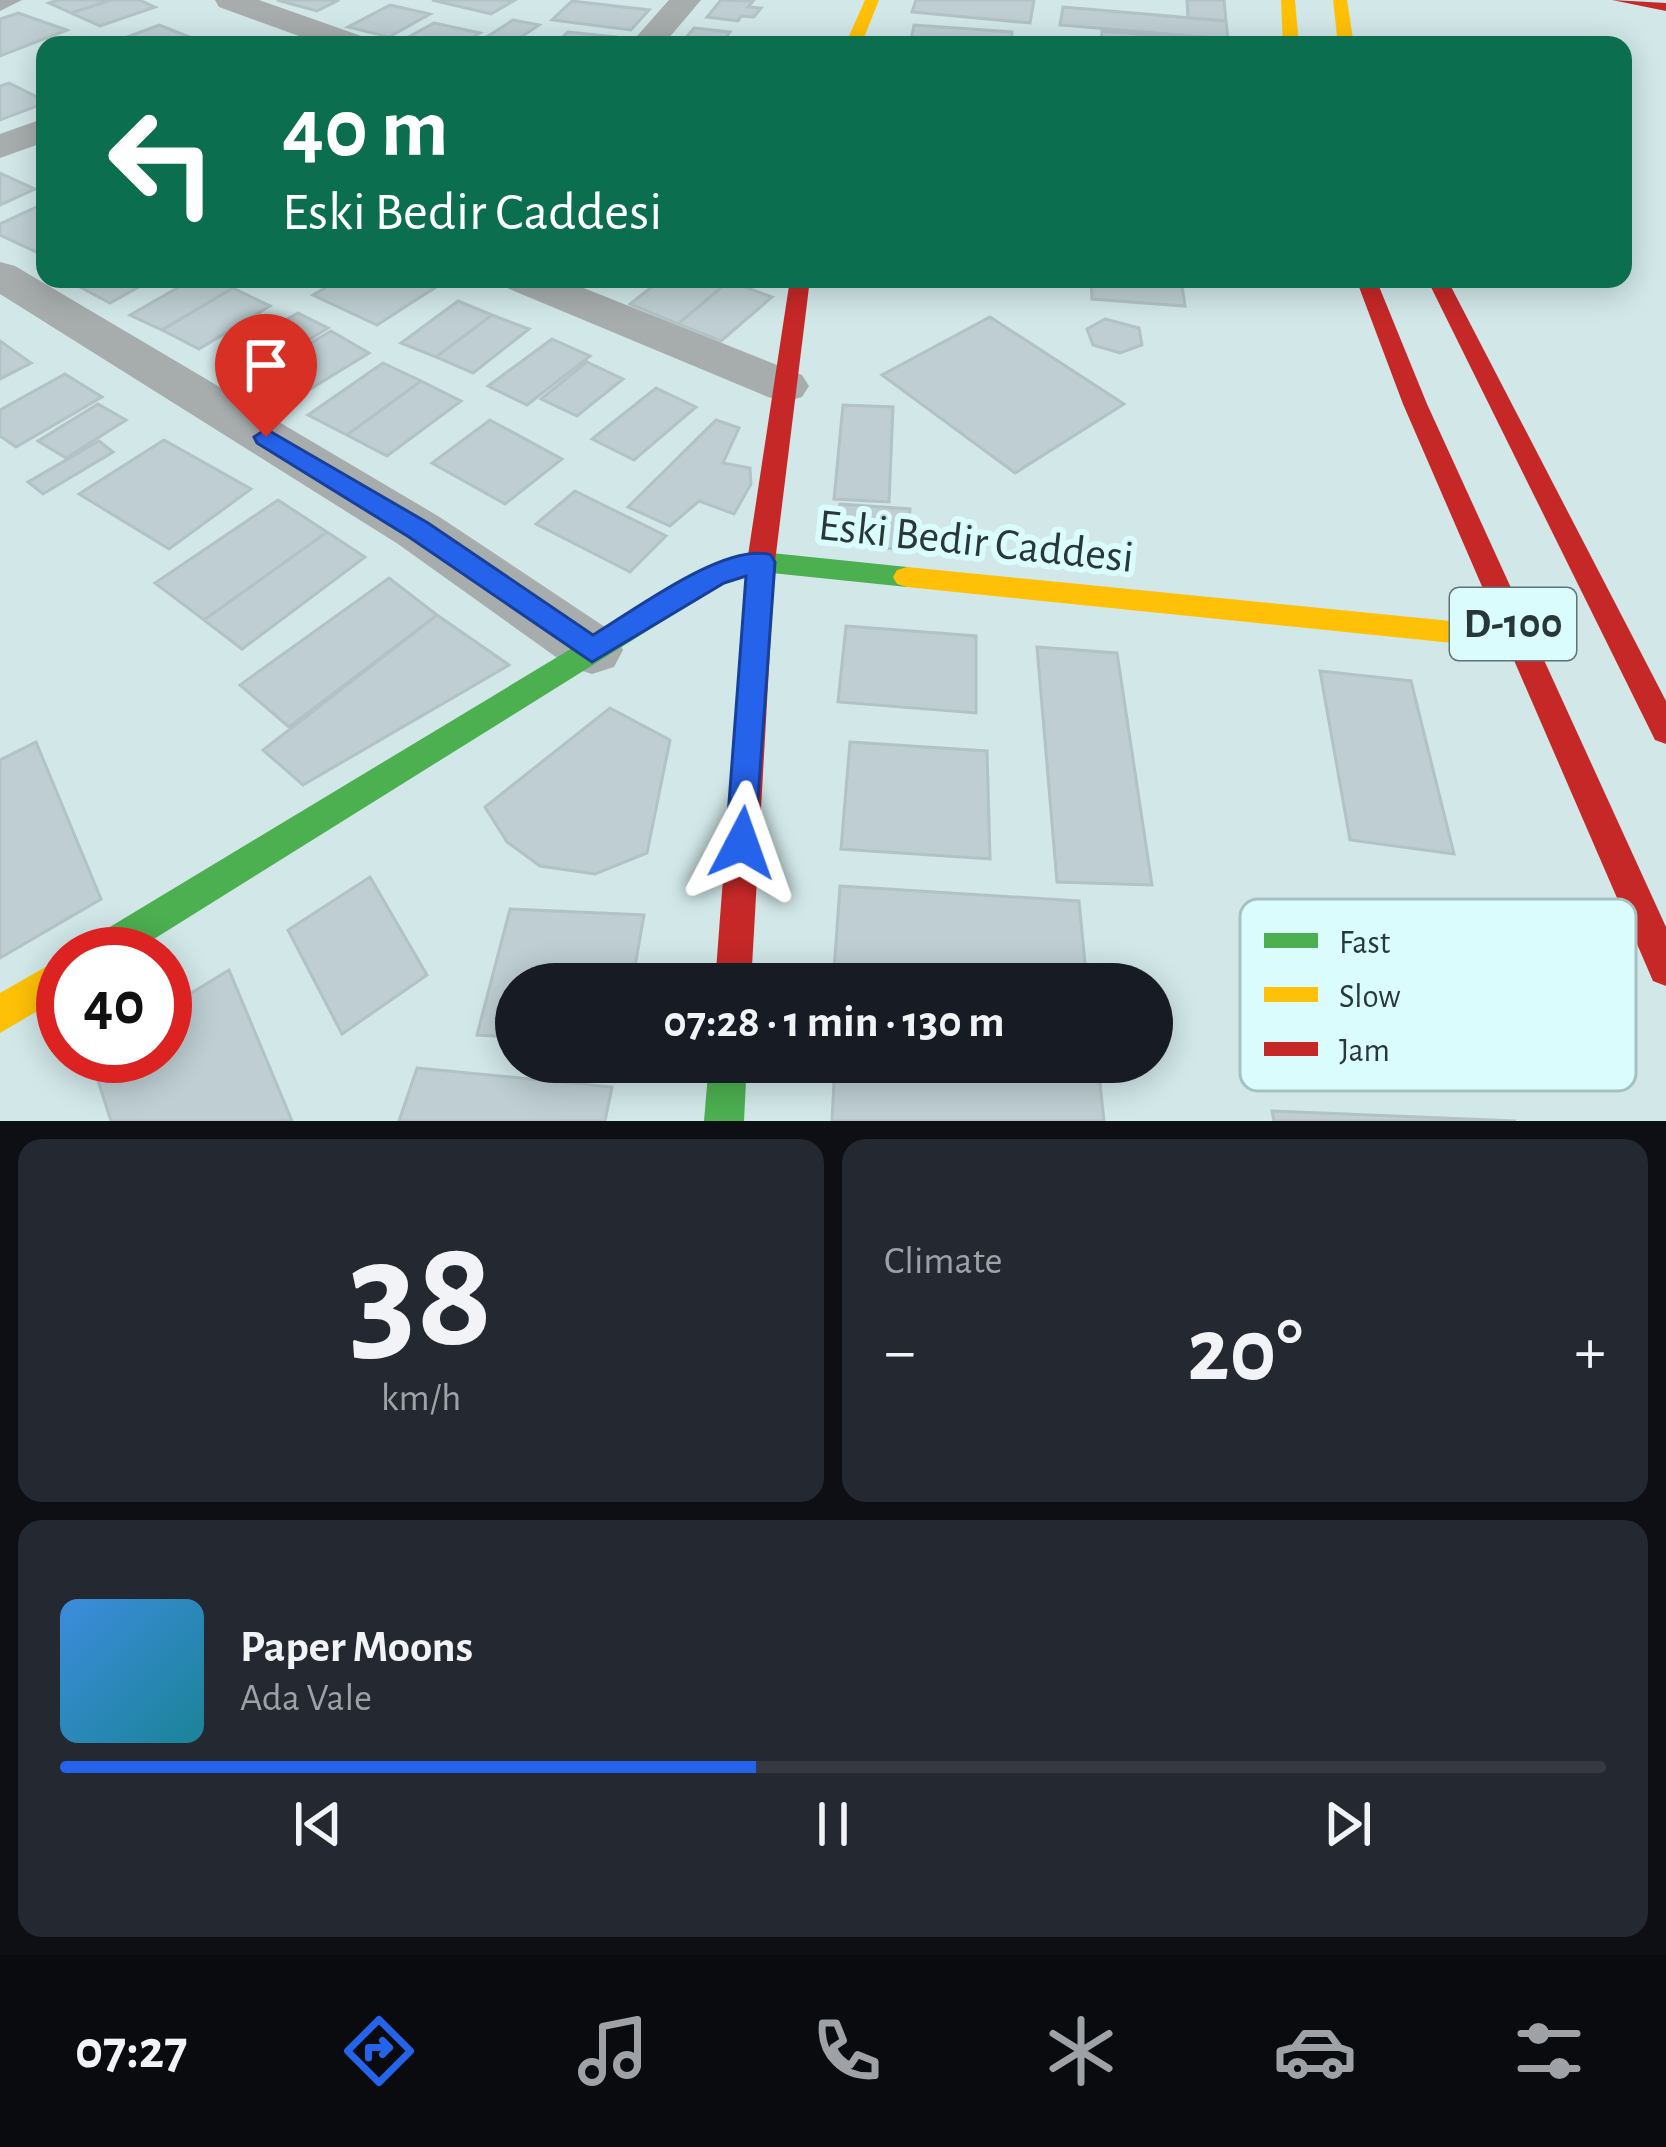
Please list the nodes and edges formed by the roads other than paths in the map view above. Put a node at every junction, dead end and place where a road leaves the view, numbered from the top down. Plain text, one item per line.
1 (230, 0) edge
2 (686, 0) edge
3 (872, 0) edge
4 (1288, 0) edge
5 (1618, 0) edge
6 (1342, 1) edge
7 (1666, 7) edge
8 (339, 8) dead end
9 (301, 25) junction
10 (275, 36) edge
11 (331, 36) edge
12 (653, 36) edge
13 (857, 36) edge
14 (1290, 36) edge
15 (1345, 36) edge
16 (36, 133) edge
17 (0, 147) edge
18 (0, 275) edge
19 (544, 288) edge
20 (799, 288) edge
21 (1370, 288) edge
22 (1442, 288) edge
23 (784, 386) junction
24 (761, 562) junction
25 (1520, 639) junction
26 (1644, 644) edge
27 (592, 650) junction
28 (1666, 731) edge
29 (1635, 899) edge
30 (1636, 900) edge
31 (142, 927) edge
32 (734, 963) edge
33 (1666, 968) edge
34 (36, 992) edge
35 (0, 1014) edge
36 (727, 1083) edge
37 (724, 1121) edge

1 - 9 street
2 - 12 street
3 - 13 main road
4 - 14 main road
5 - 7 main road
6 - 15 main road
8 - 9 street
9 - 10 street
9 - 11 street
16 - 17 street
18 - 27 street
19 - 23 street
20 - 23 main road
21 - 25 main road, D-100
22 - 26 main road, D-100
23 - 24 main road
24 - 25 main road, Eski Bedir Caddesi
24 - 27 main road, Eski Bedir Caddesi
24 - 32 main road
25 - 29 main road, D-100
26 - 28 main road, D-100
27 - 31 main road, Eski Bedir Caddesi
30 - 33 main road, D-100
34 - 35 main road
36 - 37 main road

